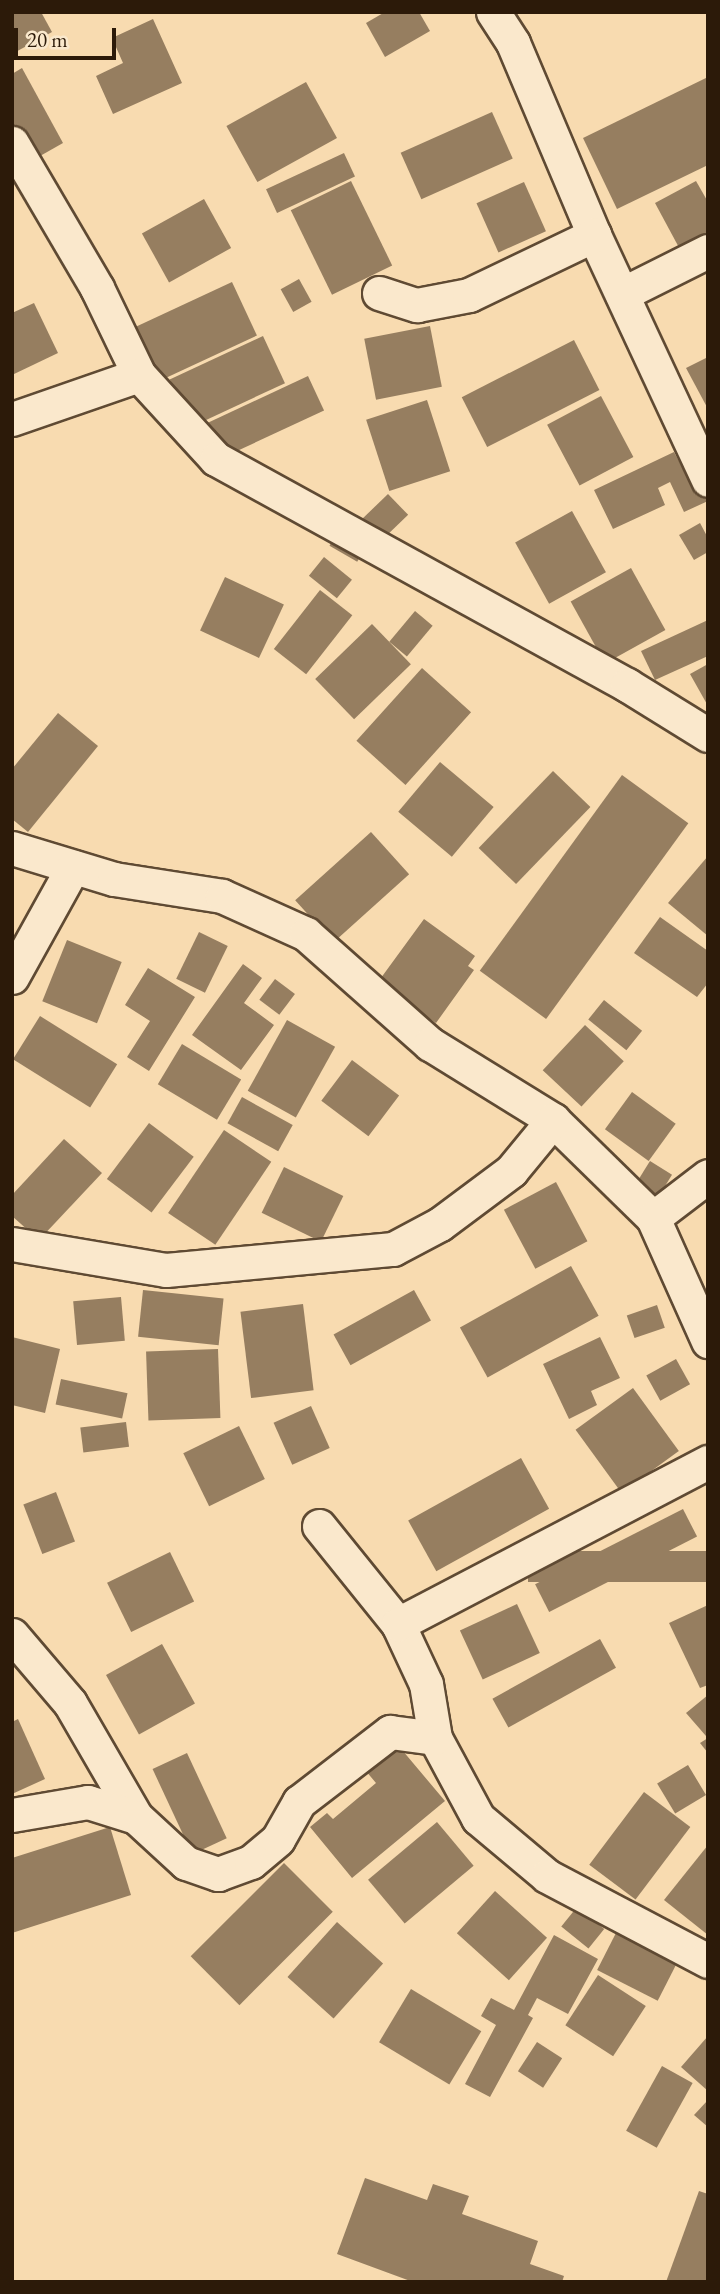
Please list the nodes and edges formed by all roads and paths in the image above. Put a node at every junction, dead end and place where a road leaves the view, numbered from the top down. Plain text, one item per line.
1 (493, 12) edge
2 (12, 142) edge
3 (594, 235) junction
4 (708, 251) edge
5 (379, 292) dead end
6 (622, 294) junction
7 (139, 375) junction
8 (12, 419) edge
9 (706, 475) edge
10 (708, 735) edge
11 (12, 848) edge
12 (74, 867) junction
13 (12, 976) edge
14 (553, 1120) junction
15 (708, 1175) edge
16 (653, 1218) junction
17 (12, 1244) edge
18 (708, 1342) edge
19 (708, 1462) edge
20 (319, 1526) dead end
21 (398, 1624) junction
22 (12, 1634) edge
23 (435, 1738) junction
24 (12, 1815) edge
25 (136, 1817) junction
26 (708, 1961) edge

1 - 3 street
2 - 7 street
3 - 5 street
3 - 6 street
4 - 6 street
6 - 9 street
7 - 8 street
7 - 10 street
11 - 12 street
12 - 13 street
12 - 14 street
14 - 16 street
14 - 17 street
15 - 16 street
16 - 18 street
19 - 21 street
20 - 21 street
21 - 23 street
22 - 25 street
23 - 25 street
23 - 26 street
24 - 25 street

